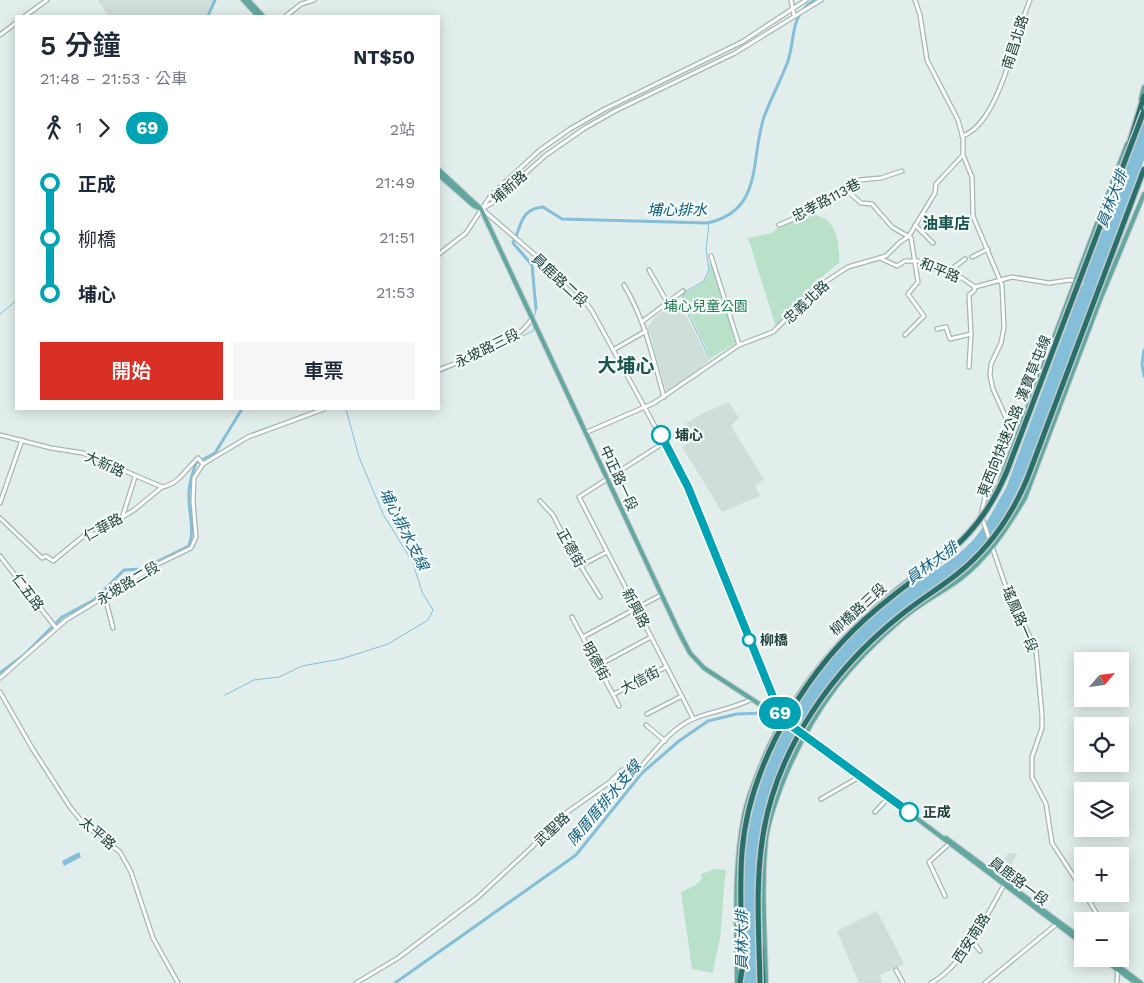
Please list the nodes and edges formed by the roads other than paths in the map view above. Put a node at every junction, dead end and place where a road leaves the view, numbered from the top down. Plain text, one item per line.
1 (47, 0) edge
2 (243, 0) edge
3 (248, 0) edge
4 (314, 0) edge
5 (791, 0) edge
6 (806, 0) edge
7 (821, 0) edge
8 (915, 0) edge
9 (1030, 0) edge
10 (793, 10) junction
11 (26, 15) edge
12 (257, 15) edge
13 (262, 15) edge
14 (287, 15) edge
15 (794, 16) junction
16 (15, 24) edge
17 (0, 35) edge
18 (1144, 87) edge
19 (1144, 96) edge
20 (1144, 111) edge
21 (962, 136) junction
22 (963, 155) junction
23 (1127, 156) junction
24 (1144, 169) edge
25 (440, 171) edge
26 (902, 171) dead end
27 (440, 176) edge
28 (1144, 176) edge
29 (845, 189) junction
30 (1144, 194) edge
31 (1132, 200) junction
32 (481, 209) junction
33 (779, 225) dead end
34 (916, 225) junction
35 (909, 236) junction
36 (933, 243) dead end
37 (988, 249) junction
38 (440, 253) edge
39 (711, 256) dead end
40 (972, 257) dead end
41 (882, 258) junction
42 (965, 259) dead end
43 (913, 260) junction
44 (649, 270) dead end
45 (949, 271) junction
46 (998, 280) junction
47 (1076, 282) junction
48 (1082, 283) dead end
49 (624, 284) dead end
50 (975, 288) junction
51 (682, 291) dead end
52 (667, 302) junction
53 (531, 320) junction
54 (643, 321) junction
55 (646, 330) junction
56 (937, 330) dead end
57 (906, 334) dead end
58 (971, 334) junction
59 (739, 345) junction
60 (613, 350) junction
61 (969, 367) dead end
62 (440, 370) edge
63 (664, 397) junction
64 (645, 407) junction
65 (321, 410) edge
66 (585, 433) junction
67 (0, 435) edge
68 (22, 440) junction
69 (665, 442) junction
70 (203, 464) junction
71 (135, 477) junction
72 (607, 480) junction
73 (162, 487) junction
74 (540, 501) dead end
75 (0, 503) edge
76 (123, 516) junction
77 (982, 517) junction
78 (0, 518) edge
79 (994, 546) junction
80 (606, 552) junction
81 (0, 556) edge
82 (580, 566) junction
83 (661, 595) junction
84 (105, 597) junction
85 (600, 597) dead end
86 (636, 608) junction
87 (572, 617) dead end
88 (56, 628) junction
89 (113, 628) dead end
90 (583, 637) junction
91 (651, 637) junction
92 (599, 665) junction
93 (666, 667) junction
94 (0, 678) edge
95 (0, 692) edge
96 (614, 694) junction
97 (682, 696) junction
98 (752, 699) junction
99 (619, 706) dead end
100 (647, 714) dead end
101 (693, 719) junction
102 (784, 720) junction
103 (646, 725) dead end
104 (800, 730) joint
105 (805, 734) junction
106 (665, 741) junction
107 (861, 776) junction
108 (890, 797) junction
109 (821, 799) dead end
110 (875, 812) dead end
111 (942, 836) junction
112 (950, 843) junction
113 (1074, 877) edge
114 (1004, 885) junction
115 (946, 896) dead end
116 (1058, 923) junction
117 (1074, 934) edge
118 (1074, 936) edge
119 (971, 939) junction
120 (980, 951) dead end
121 (1119, 968) junction
122 (896, 970) dead end
123 (178, 983) edge
124 (356, 983) edge
125 (740, 983) edge
126 (763, 983) edge
127 (903, 983) edge
128 (931, 983) edge
129 (985, 983) edge
130 (1117, 983) edge
131 (1136, 983) edge
132 (1141, 983) edge

1 - 11 street
2 - 12 main road
3 - 13 main road
4 - 14 street
5 - 10 street
6 - 10 street, 埔新路
7 - 15 street, 埔新路
8 - 21 street
9 - 21 street, 南昌北路
10 - 15 street
10 - 32 street, 埔新路
15 - 32 street, 埔新路
16 - 17 street
18 - 47 main road, 柳橋路三段
19 - 23 highway, bridge
20 - 23 highway, 東西向快速公路 漢寶草屯線, bridge
21 - 22 street
22 - 34 street, 忠義北路
22 - 37 street
23 - 125 highway, 東西向快速公路 漢寶草屯線, bridge
24 - 31 highway, bridge
25 - 32 main road
26 - 29 street, 忠孝路113巷
27 - 32 main road
28 - 31 highway, bridge
29 - 33 street, 忠孝路113巷
29 - 35 street
30 - 79 main road
31 - 126 highway, bridge
32 - 38 street
32 - 53 main road, 中正路一段
32 - 60 street, 員鹿路二段
34 - 35 street, 忠義北路
34 - 36 street
35 - 41 street, 忠義北路
35 - 43 street
37 - 40 street
37 - 46 street
39 - 59 street
41 - 43 street, 和平路
41 - 59 street, 忠義北路
42 - 45 street
43 - 45 street, 和平路
43 - 57 street
44 - 52 street
45 - 50 street, 和平路
46 - 47 street, 和平路
46 - 50 street, 和平路
46 - 77 street
47 - 48 street, 和平路
47 - 77 main road, 柳橋路三段
49 - 54 street
50 - 58 street
51 - 52 street
52 - 54 street
53 - 62 street, 永坡路三段
53 - 66 main road, 中正路一段
54 - 55 street
55 - 60 street
55 - 63 street
56 - 58 street
58 - 61 street
59 - 63 street, 忠義北路
60 - 64 street, 員鹿路二段
63 - 64 street, 忠義北路
64 - 66 street, 忠義北路
64 - 69 street, 員鹿路二段
65 - 70 street
66 - 72 main road, 中正路一段
67 - 68 street, 大新路
68 - 71 street, 大新路
68 - 75 street
69 - 72 street
69 - 102 street, 員鹿路二段
70 - 73 street
70 - 84 street, 永坡路二段
71 - 73 street, 大新路
71 - 76 street
72 - 80 street, 新興路
72 - 83 main road, 中正路一段
73 - 76 street, 仁華路
74 - 82 street, 正德街
76 - 78 street, 仁華路
77 - 79 street, 瑤鳳路一段
77 - 102 main road, 柳橋路三段
79 - 105 main road
79 - 113 street, 瑤鳳路一段
80 - 82 street
80 - 86 street, 新興路
81 - 88 street, 仁五路
82 - 85 street, 正德街
83 - 86 street
83 - 98 main road, 中正路一段
84 - 88 street, 永坡路二段
84 - 89 street
86 - 90 street
86 - 91 street, 新興路
87 - 90 street, 明德街
88 - 94 street, 永坡路二段
90 - 92 street, 明德街
91 - 92 street
91 - 93 street, 新興路
92 - 96 street, 明德街
93 - 96 street, 大信街
93 - 97 street, 新興路
95 - 123 street, 太平路
96 - 99 street, 明德街
97 - 100 street
97 - 101 street, 新興路
98 - 101 street, 武聖路
98 - 102 main road, 中正路一段
101 - 106 street, 武聖路
102 - 104 main road, 中正路一段
102 - 125 main road, 柳橋路三段
103 - 106 street
104 - 105 main road, 員鹿路一段
105 - 107 main road, 員鹿路一段
105 - 126 main road
106 - 124 street, 武聖路
107 - 108 main road, 員鹿路一段
107 - 109 street
108 - 110 street
108 - 111 main road, 員鹿路一段
111 - 112 main road, 員鹿路一段
111 - 116 main road, 員鹿路一段
112 - 114 main road, 員鹿路一段
112 - 115 street
114 - 116 main road, 員鹿路一段
114 - 119 street, 西安南路
116 - 117 main road, 員鹿路一段
116 - 118 main road, 員鹿路一段
116 - 129 street
119 - 120 street
119 - 128 street, 西安南路
121 - 130 street
121 - 131 main road
121 - 132 main road
122 - 127 street

